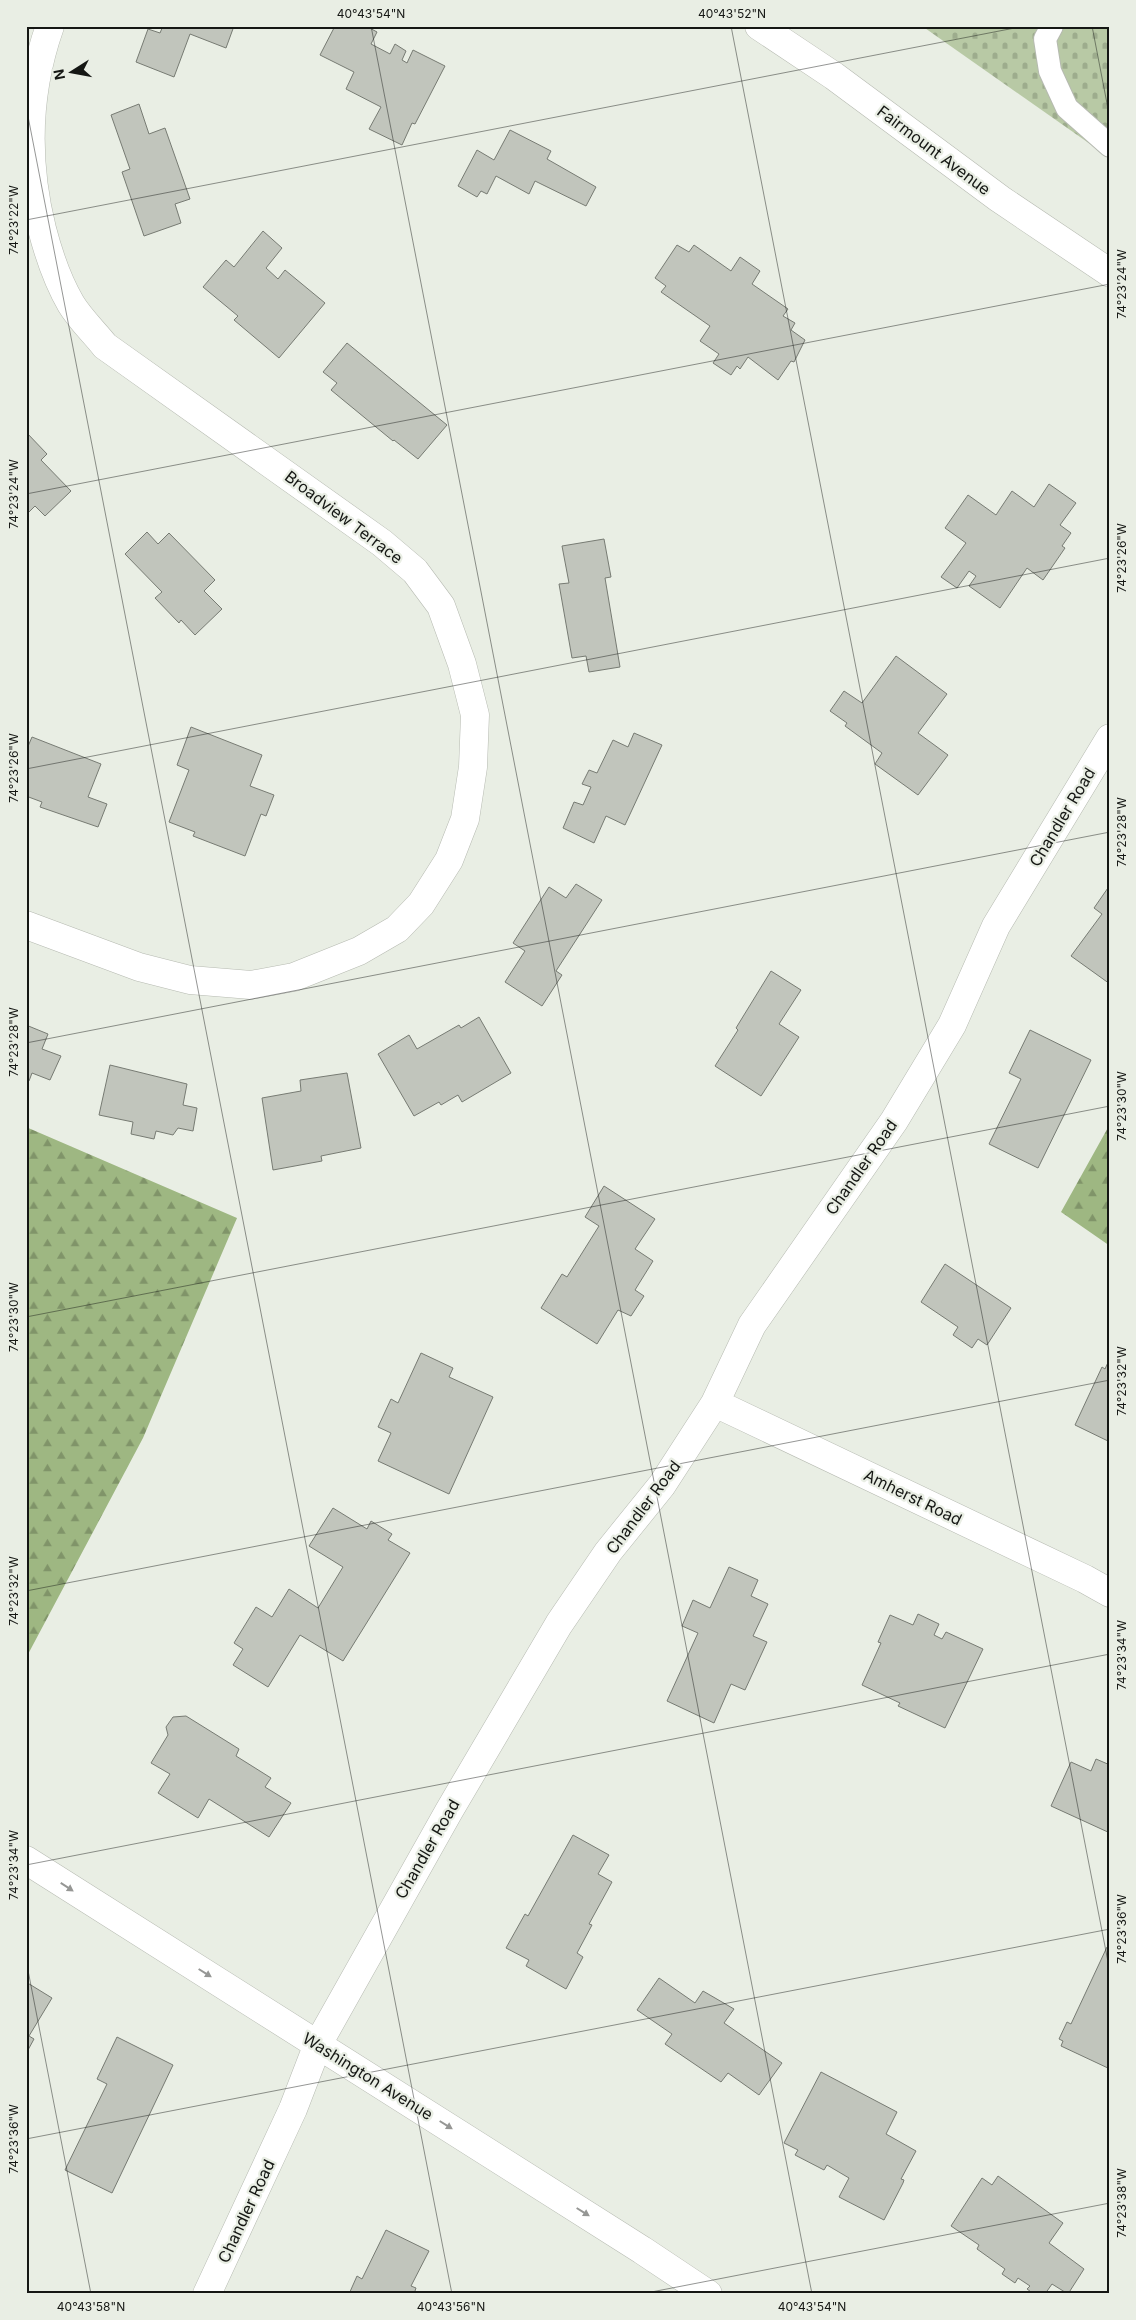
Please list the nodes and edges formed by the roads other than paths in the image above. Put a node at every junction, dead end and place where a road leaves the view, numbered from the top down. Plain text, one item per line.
1 (50, 26) edge
2 (759, 26) edge
3 (1052, 26) edge
4 (1110, 146) edge
5 (1110, 273) edge
6 (1110, 738) edge
7 (26, 924) edge
8 (715, 1403) junction
9 (1110, 1593) edge
10 (26, 1860) edge
11 (318, 2044) junction
12 (207, 2294) edge
13 (708, 2294) edge

1 - 7 street, Broadview Terrace
2 - 5 street, Fairmount Avenue
3 - 4 lane
6 - 8 street, Chandler Road
8 - 9 street, Amherst Road
8 - 11 street, Chandler Road
10 -> 11 street, Washington Avenue
11 - 12 street, Chandler Road
11 -> 13 street, Washington Avenue

